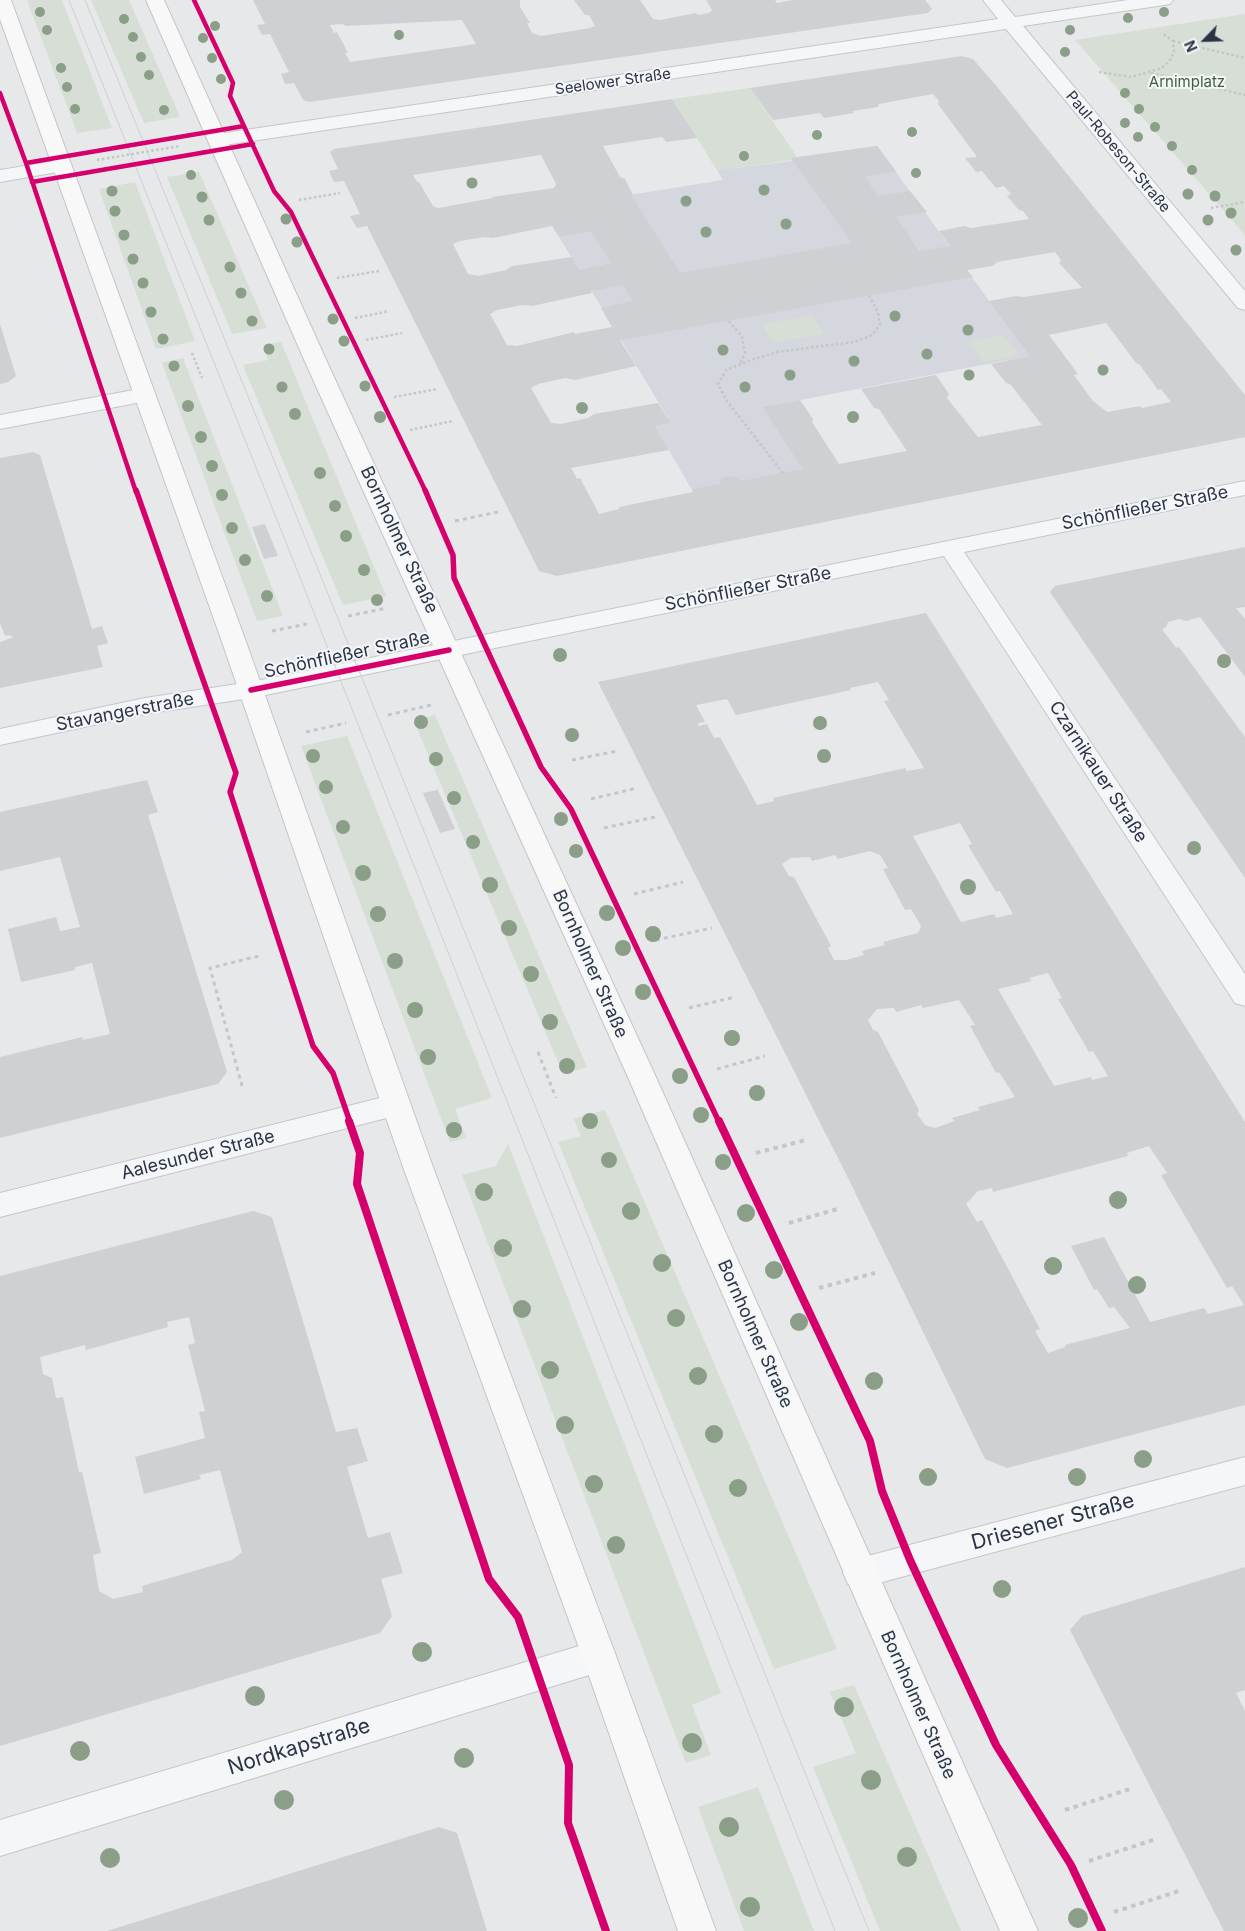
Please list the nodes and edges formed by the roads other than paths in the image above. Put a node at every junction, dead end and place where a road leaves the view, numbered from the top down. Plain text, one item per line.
1 (2, 0) edge
2 (155, 0) edge
3 (992, 0) edge
4 (1164, 0) edge
5 (1011, 23) junction
6 (218, 140) junction
7 (62, 166) junction
8 (0, 176) edge
9 (1245, 304) edge
10 (144, 395) junction
11 (0, 422) edge
12 (1245, 488) edge
13 (950, 548) junction
14 (449, 650) junction
15 (251, 690) junction
16 (0, 737) edge
17 (1245, 996) edge
18 (396, 1105) junction
19 (0, 1205) edge
20 (1245, 1471) edge
21 (860, 1573) junction
22 (598, 1656) junction
23 (0, 1838) edge
24 (698, 1931) edge
25 (1019, 1931) edge

1 - 7 main road
2 - 6 main road, Bornholmer Straße
3 - 5 street, Paul-Robeson-Straße
4 - 5 street, Seelower Straße
5 - 6 street, Seelower Straße
5 - 9 street, Paul-Robeson-Straße
6 - 14 main road, Bornholmer Straße
7 - 8 street
7 - 10 main road
10 - 11 street
10 - 15 main road
12 - 13 street, Schönfließer Straße
13 - 14 street, Schönfließer Straße
13 - 17 street, Czarnikauer Straße
14 - 15 street, Schönfließer Straße
14 - 21 main road, Bornholmer Straße
15 - 16 street, Stavangerstraße
15 - 18 main road
18 - 19 street, Aalesunder Straße
18 - 22 main road
20 - 21 street, Driesener Straße
21 - 25 main road, Bornholmer Straße
22 - 23 street, Nordkapstraße
22 - 24 main road

